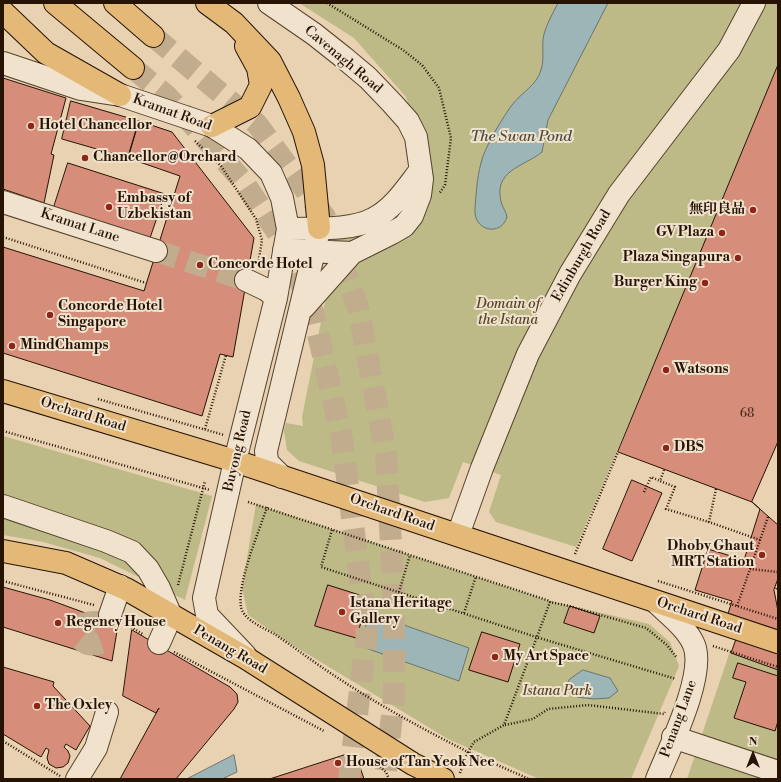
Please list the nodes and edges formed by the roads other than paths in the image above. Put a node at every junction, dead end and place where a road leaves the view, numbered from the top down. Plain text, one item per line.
1 (55, 3) edge
2 (115, 3) edge
3 (207, 3) edge
4 (269, 3) edge
5 (754, 3) edge
6 (3, 12) edge
7 (234, 24) junction
8 (153, 36) tunnel mouth
9 (3, 64) edge
10 (133, 68) tunnel mouth
11 (120, 95) junction
12 (212, 126) junction
13 (419, 172) junction
14 (3, 202) edge
15 (319, 228) junction
16 (286, 240) junction
17 (156, 251) tunnel mouth
18 (314, 252) junction
19 (352, 253) junction
20 (250, 282) tunnel mouth
21 (276, 298) junction
22 (301, 311) junction
23 (3, 391) edge
24 (235, 460) junction
25 (282, 477) junction
26 (3, 506) edge
27 (458, 535) junction
28 (3, 551) edge
29 (120, 586) junction
30 (656, 602) junction
31 (170, 613) junction
32 (110, 615) road end
33 (778, 642) edge
34 (159, 643) road end
35 (246, 658) junction
36 (107, 712) dead end
37 (673, 737) junction
38 (414, 771) edge
39 (778, 772) edge
40 (77, 779) edge
41 (443, 779) edge
42 (657, 779) edge

1 - 10 main road
2 - 8 main road
3 - 7 main road
4 - 13 street, Cavenagh Road
5 - 27 street, Edinburgh Road
6 - 11 main road
7 - 12 main road
7 - 15 main road
9 - 11 street, Kramat Road
11 - 12 street, Kramat Road
12 - 16 street, Kramat Road
13 - 15 street
13 - 19 street, Cavenagh Road
14 - 17 street, Kramat Lane
15 - 16 street
15 - 18 street, Buyong Road
16 - 18 street, Cavenagh Road
16 - 21 street, Buyong Road
18 - 19 street, Cavenagh Road
18 - 22 street, Buyong Road
19 - 22 street
20 - 21 street
21 - 24 street, Buyong Road
22 - 25 street, Buyong Road
23 - 24 main road, Orchard Road
24 - 25 main road, Orchard Road
24 - 35 street, Buyong Road
25 - 27 main road, Orchard Road
26 - 31 street
27 - 30 main road, Orchard Road
28 - 29 main road, Penang Road
29 - 31 main road, Penang Road
29 - 32 street
30 - 33 main road, Orchard Road
30 - 37 street, Penang Lane
31 - 34 street
31 - 35 main road, Penang Road
35 - 38 main road, Penang Road
36 - 40 street
37 - 39 street
37 - 42 street, Penang Lane
38 - 41 main road, Penang Road

